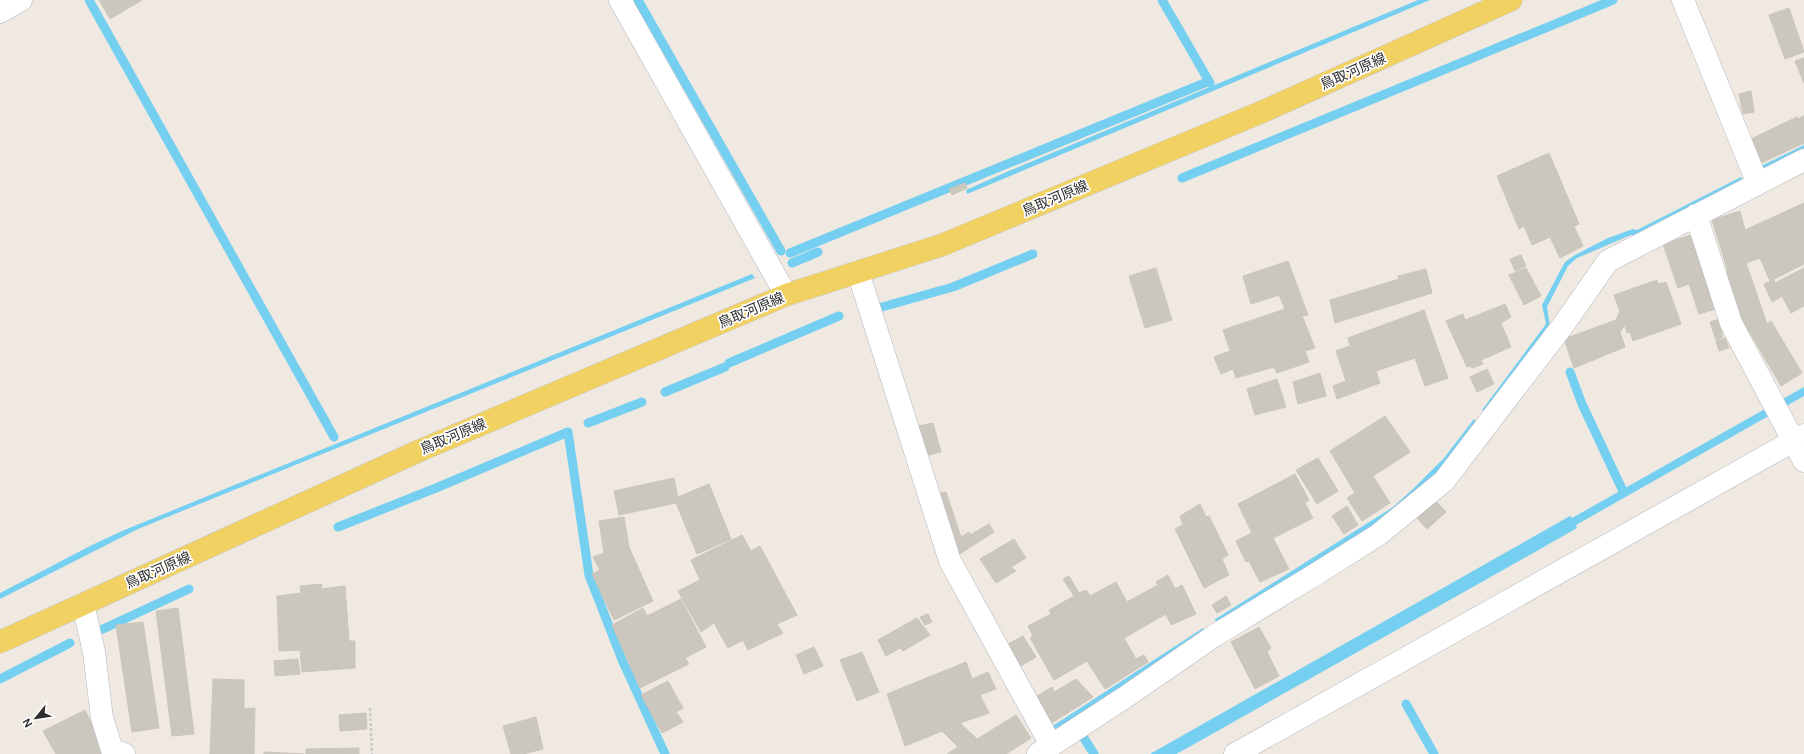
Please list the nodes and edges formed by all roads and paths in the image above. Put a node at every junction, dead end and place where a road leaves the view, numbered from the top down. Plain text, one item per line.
1 (21, 0) edge
2 (620, 0) edge
3 (1511, 0) edge
4 (1683, 0) edge
5 (0, 12) edge
6 (1804, 160) edge
7 (1758, 184) junction
8 (1696, 215) junction
9 (858, 272) junction
10 (786, 295) junction
11 (1798, 438) edge
12 (1804, 461) edge
13 (83, 604) junction
14 (0, 642) edge
15 (370, 708) dead end
16 (1044, 750) edge
17 (124, 754) edge
18 (372, 754) edge
19 (1235, 754) edge

1 - 5 street
2 - 10 street
3 - 9 main road, 鳥取河原線
4 - 7 street
6 - 7 street
7 - 8 street
8 - 11 street
8 - 16 street
9 - 10 main road, 鳥取河原線
9 - 16 street
10 - 13 main road, 鳥取河原線
11 - 12 street
11 - 19 street
13 - 14 main road, 鳥取河原線
13 - 17 street
15 - 18 path

